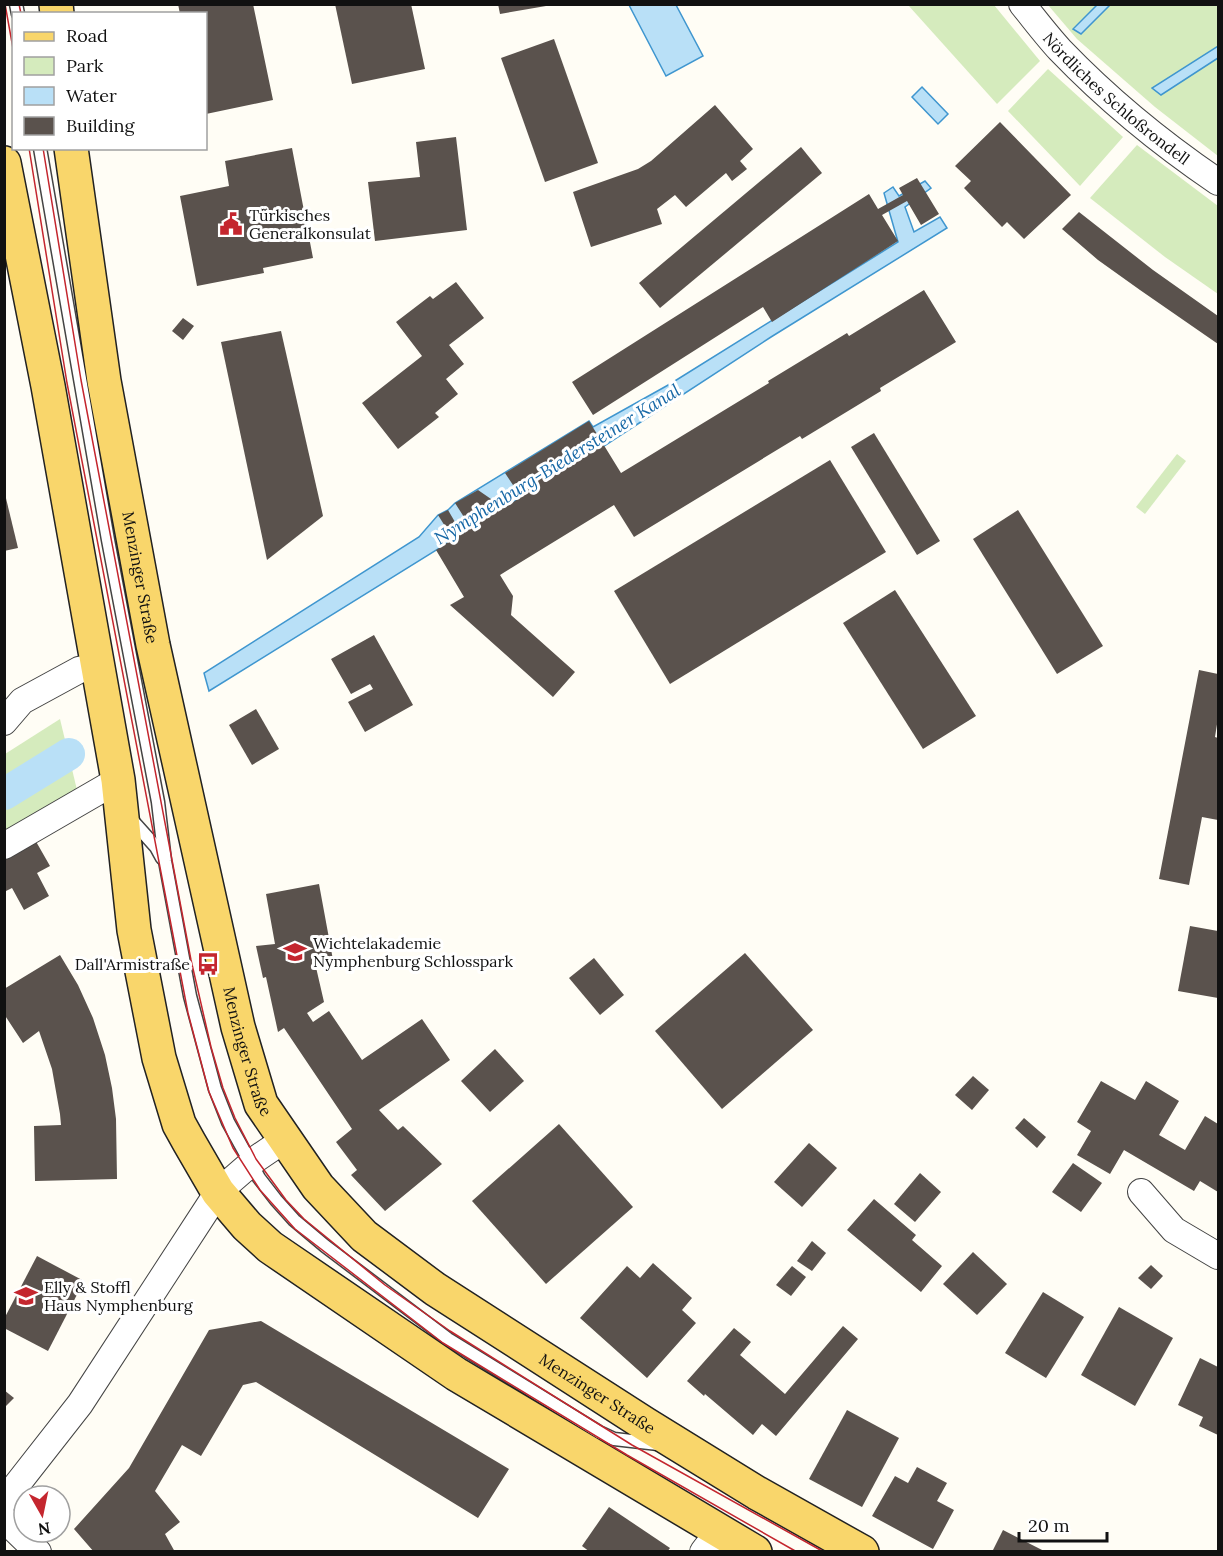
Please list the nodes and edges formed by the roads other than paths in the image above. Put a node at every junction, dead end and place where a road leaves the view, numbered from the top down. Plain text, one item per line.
1 (1023, 4) edge
2 (40, 150) edge
3 (71, 150) edge
4 (4, 163) edge
5 (1218, 182) edge
6 (97, 666) junction
7 (4, 722) edge
8 (121, 795) junction
9 (4, 846) edge
10 (165, 861) junction
11 (284, 1140) junction
12 (251, 1164) junction
13 (218, 1192) junction
14 (1141, 1192) dead end
15 (1218, 1256) edge
16 (459, 1346) junction
17 (477, 1387) junction
18 (686, 1449) junction
19 (4, 1501) edge
20 (4, 1519) edge
21 (711, 1541) edge
22 (38, 1551) edge
23 (755, 1551) edge
24 (862, 1551) edge

1 - 5 street, Nördliches Schloßrondell
2 - 10 lane
3 - 11 main road, Menzinger Straße
4 - 6 main road
6 - 7 street
6 - 8 main road
8 - 9 street
8 - 10 lane
8 - 13 main road
10 - 12 lane
11 - 12 street
11 - 18 main road, Menzinger Straße
12 - 13 street
12 - 16 lane
13 - 17 main road
13 - 19 street
14 - 15 street
16 - 17 lane
16 - 18 lane
17 - 21 main road
18 - 24 main road, Menzinger Straße
20 - 22 street
21 - 23 main road

